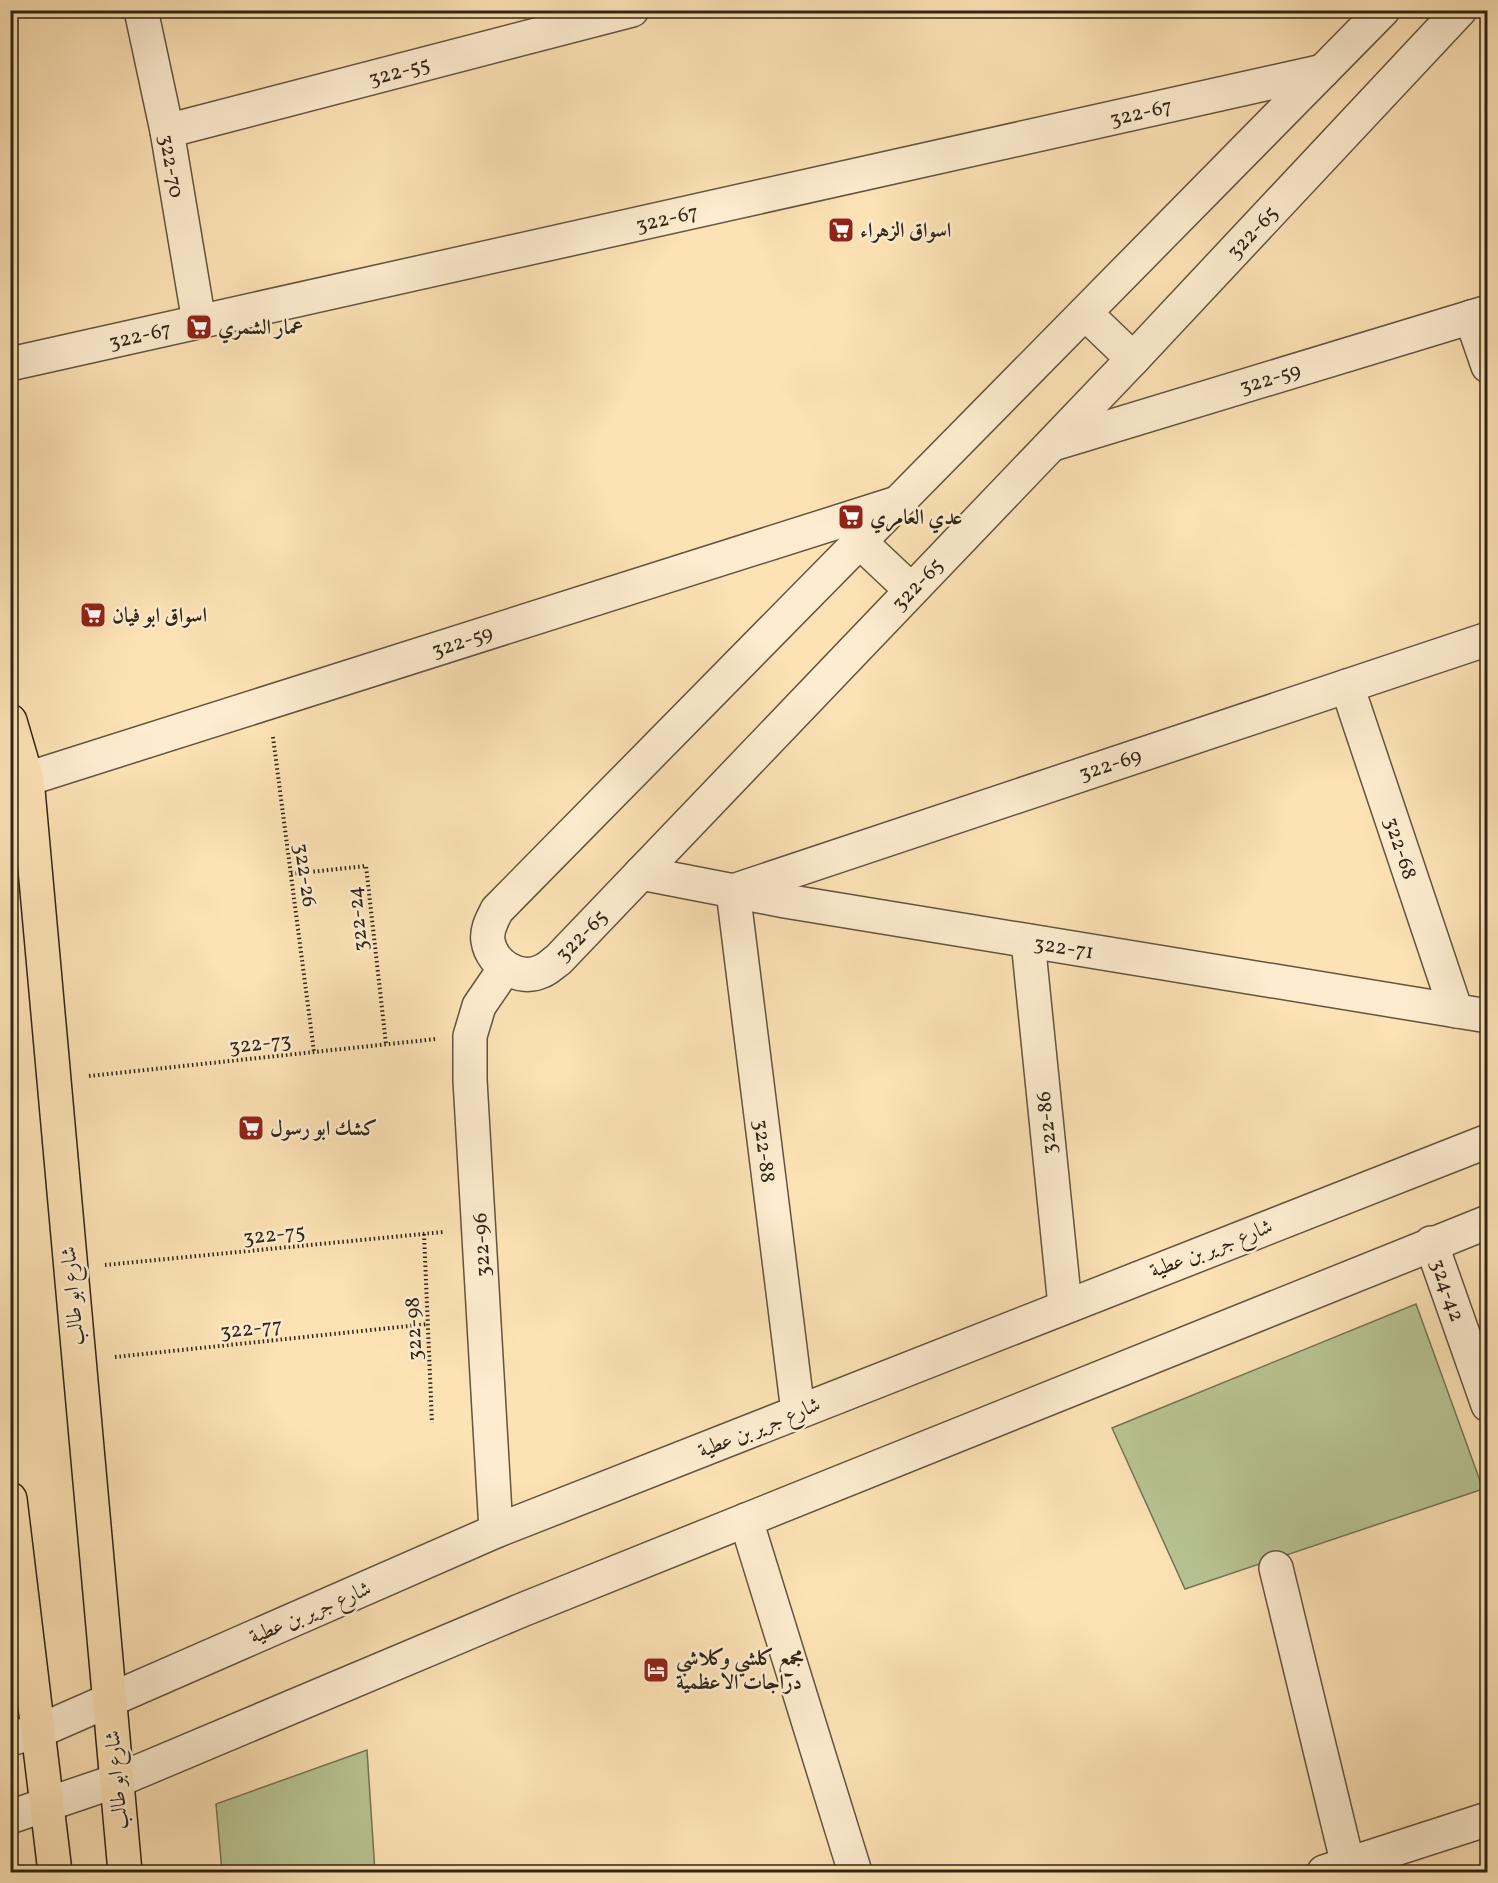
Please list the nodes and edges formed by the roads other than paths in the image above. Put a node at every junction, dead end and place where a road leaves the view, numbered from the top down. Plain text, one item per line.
1 (141, 10) edge
2 (632, 10) edge
3 (1383, 10) edge
4 (1484, 10) edge
5 (1452, 13) edge
6 (589, 16) edge
7 (1323, 71) junction
8 (167, 131) junction
9 (1085, 313) junction
10 (1480, 314) edge
11 (199, 322) junction
12 (1133, 359) junction
13 (10, 364) edge
14 (1488, 366) edge
15 (1052, 444) junction
16 (898, 502) junction
17 (860, 542) junction
18 (911, 590) junction
19 (1488, 639) edge
20 (1347, 686) junction
21 (10, 721) edge
22 (27, 779) junction
23 (641, 873) junction
24 (733, 891) junction
25 (1028, 941) junction
26 (505, 968) junction
27 (1456, 1011) junction
28 (1488, 1016) edge
29 (1488, 1141) edge
30 (1488, 1222) edge
31 (1431, 1243) junction
32 (1065, 1306) junction
33 (1488, 1405) edge
34 (798, 1412) junction
35 (10, 1499) edge
36 (746, 1520) junction
37 (496, 1531) junction
38 (1276, 1568) dead end
39 (109, 1700) junction
40 (25, 1735) edge
41 (116, 1781) junction
42 (48, 1805) junction
43 (10, 1817) edge
44 (1488, 1819) edge
45 (1336, 1869) edge
46 (55, 1872) edge
47 (125, 1872) edge
48 (855, 1872) edge

1 - 8 street, 322-70
2 - 6 street, 322-55
3 - 7 street
4 - 5 street
5 - 12 street, 322-65
6 - 8 street, 322-55
7 - 9 street
7 - 11 street, 322-67
8 - 11 street, 322-70
9 - 12 street
9 - 16 street
10 - 14 street
10 - 15 street, 322-59
11 - 13 street, 322-67
12 - 15 street, 322-65
15 - 18 street, 322-65
16 - 17 street
16 - 22 street, 322-59
17 - 18 street
17 - 26 street
18 - 23 street, 322-65
19 - 20 street, 322-69
20 - 24 street, 322-69
20 - 27 street, 322-68
21 - 22 main road, شارع ابو طالب
22 - 39 main road, شارع ابو طالب
23 - 24 street, 322-71
23 - 26 street, 322-65
24 - 25 street, 322-71
24 - 34 street, 322-88
25 - 27 street, 322-71
25 - 32 street, 322-86
26 - 37 street, 322-96
27 - 28 street, 322-71
29 - 32 street, شارع جرير بن عطية
30 - 31 street
31 - 33 street, 324-42
31 - 36 street
32 - 34 street, شارع جرير بن عطية
34 - 37 street, شارع جرير بن عطية
35 - 40 main road
36 - 41 street
36 - 48 street
37 - 39 street, شارع جرير بن عطية
38 - 45 street
39 - 40 street, شارع جرير بن عطية
39 - 41 main road, شارع ابو طالب
40 - 42 main road
41 - 42 street
41 - 47 main road, شارع ابو طالب
42 - 43 street
42 - 46 main road
44 - 45 street

